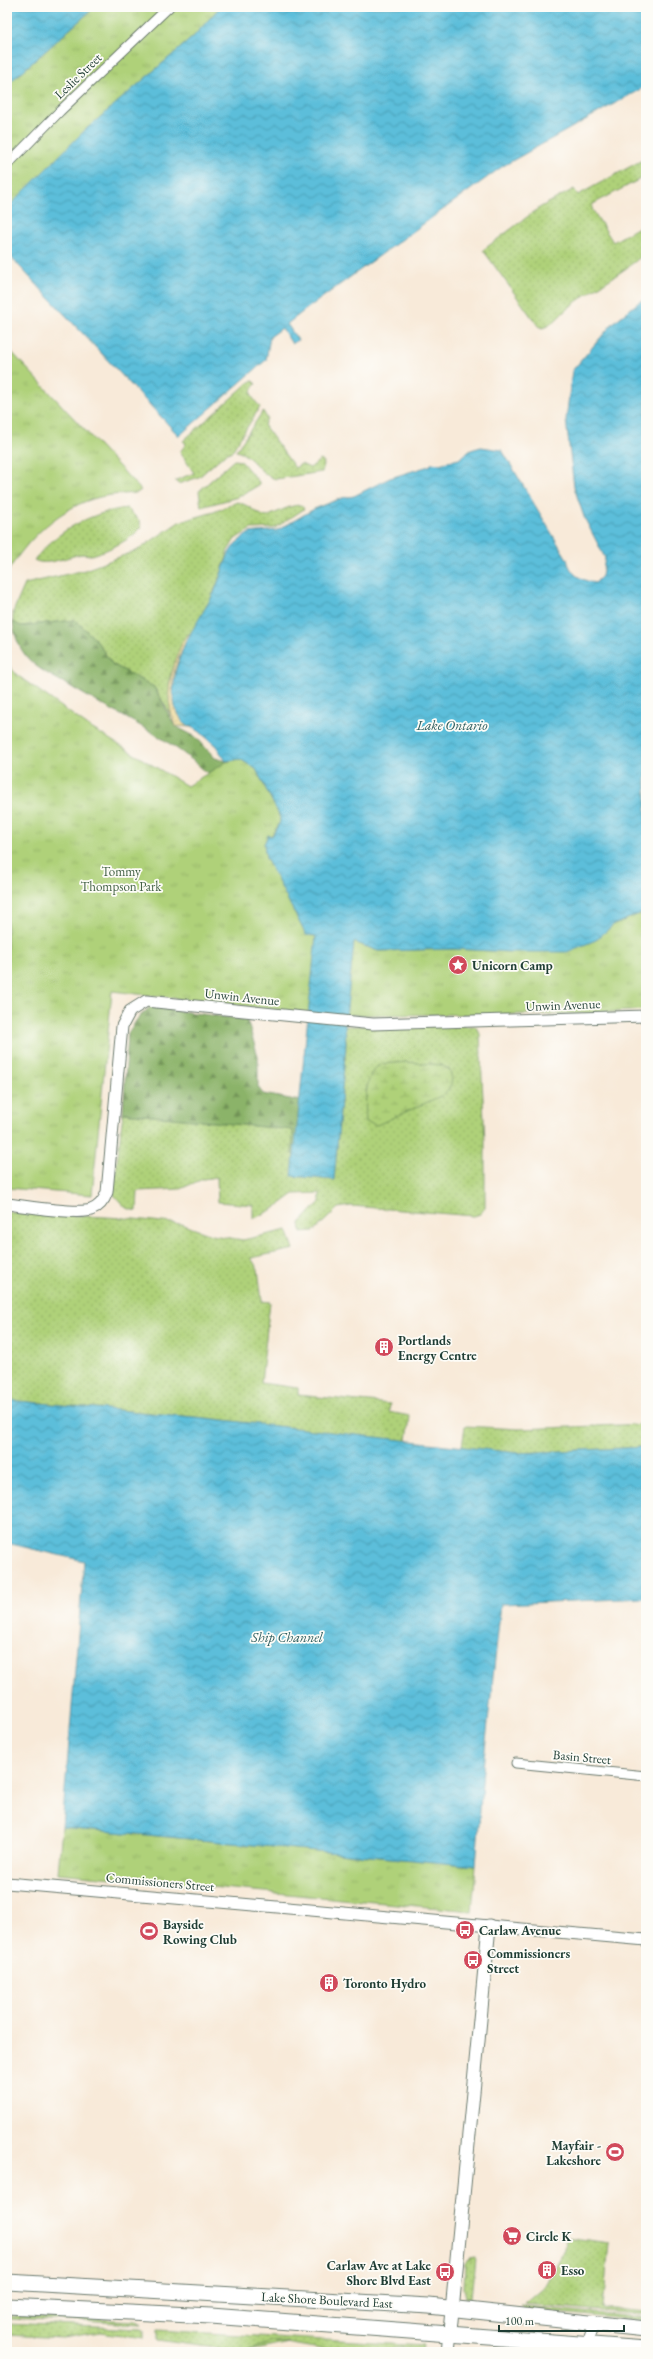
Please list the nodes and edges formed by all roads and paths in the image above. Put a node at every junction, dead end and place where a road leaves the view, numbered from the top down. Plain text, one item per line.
1 (169, 7) edge
2 (7, 165) edge
3 (646, 1016) edge
4 (7, 1204) edge
5 (516, 1763) dead end
6 (646, 1776) edge
7 (7, 1883) edge
8 (489, 1926) junction
9 (646, 1940) edge
10 (7, 2282) edge
11 (7, 2306) edge
12 (453, 2308) junction
13 (594, 2324) junction
14 (646, 2329) edge
15 (451, 2333) junction
16 (586, 2347) edge
17 (646, 2349) edge
18 (448, 2352) edge

1 - 2 street, Leslie Street
3 - 4 street, Unwin Avenue
5 - 6 street, Basin Street
7 - 8 street, Commissioners Street
8 - 9 street, Commissioners Street
8 - 12 main road
10 - 12 highway, Lake Shore Boulevard East
11 - 15 highway, Lake Shore Boulevard East
12 - 13 highway, Lake Shore Boulevard East
12 - 15 main road
13 - 14 highway, Lake Shore Boulevard East
13 - 16 street
15 - 16 highway, Lake Shore Boulevard East
15 - 18 main road
16 - 17 highway, Lake Shore Boulevard East

